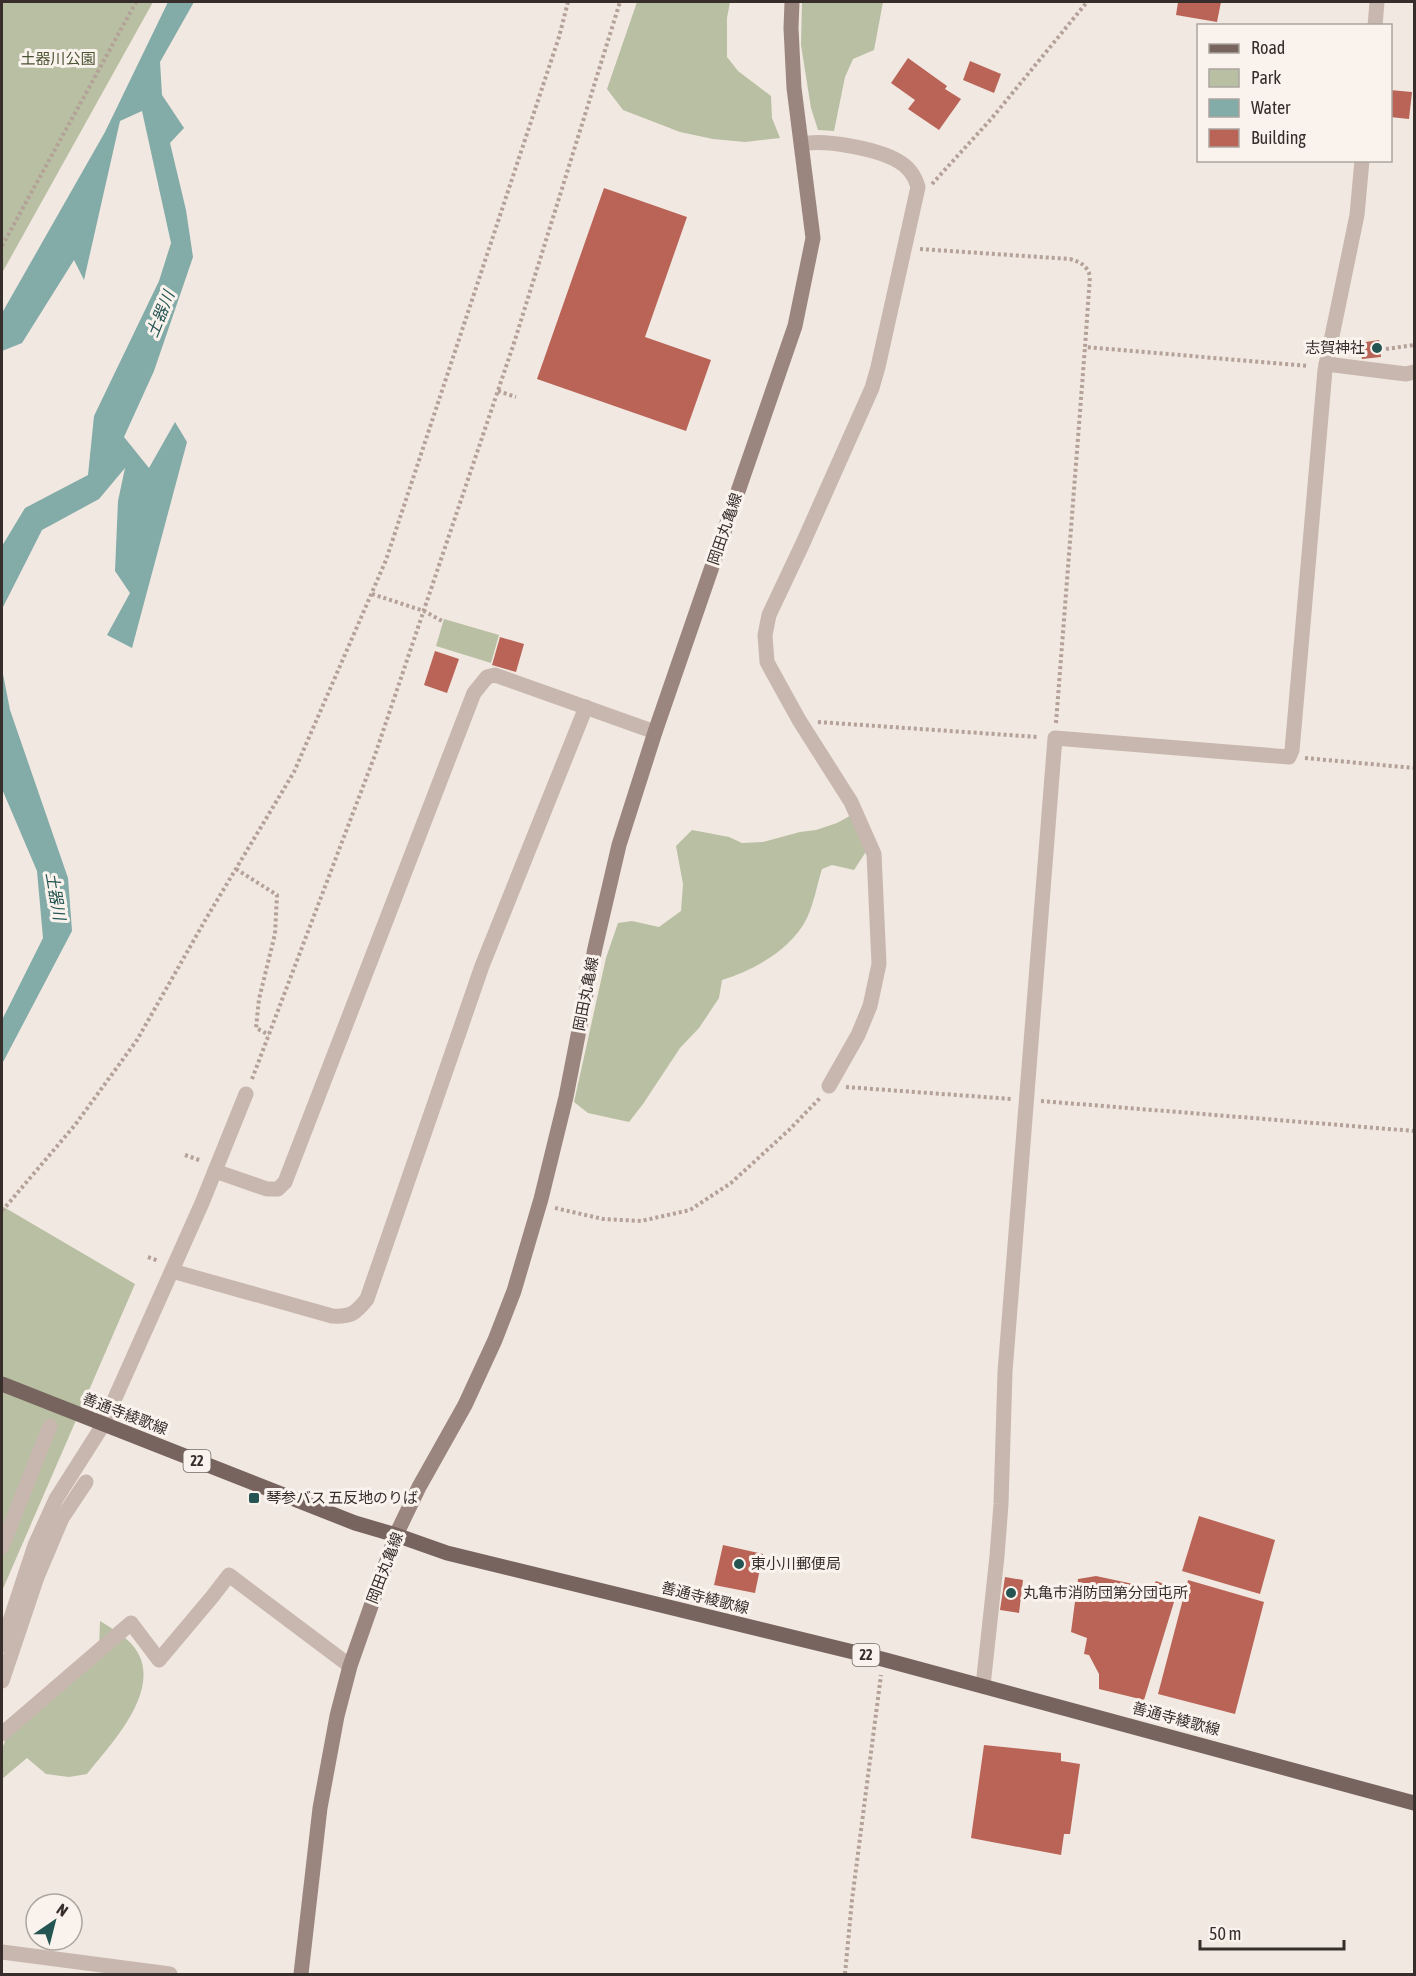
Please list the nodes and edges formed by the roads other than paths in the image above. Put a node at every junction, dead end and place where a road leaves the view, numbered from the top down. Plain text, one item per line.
1 (792, 2) edge
2 (1377, 2) edge
3 (1375, 24) edge
4 (802, 144) junction
5 (1362, 162) edge
6 (1325, 366) junction
7 (1414, 372) edge
8 (586, 707) junction
9 (655, 732) junction
10 (829, 1086) road end
11 (246, 1094) road end
12 (215, 1171) junction
13 (172, 1271) junction
14 (2, 1384) edge
15 (103, 1425) junction
16 (50, 1426) dead end
17 (86, 1482) dead end
18 (396, 1535) junction
19 (2, 1548) edge
20 (2, 1645) edge
21 (350, 1666) junction
22 (2, 1681) edge
23 (983, 1686) junction
24 (2, 1734) edge
25 (1414, 1803) edge
26 (2, 1952) edge
27 (170, 1974) edge
28 (301, 1974) edge

1 - 4 main road, 岡田丸亀線
2 - 3 street
4 - 9 main road, 岡田丸亀線
4 - 10 street
5 - 6 street
6 - 7 street
6 - 23 street
8 - 9 street
8 - 12 street
8 - 13 street
9 - 18 main road, 岡田丸亀線
11 - 12 street
12 - 13 street
13 - 15 street
14 - 15 main road, 善通寺綾歌線 / 22
15 - 18 main road, 善通寺綾歌線 / 22
15 - 20 street
16 - 19 street
17 - 22 street
18 - 21 main road, 岡田丸亀線
18 - 23 main road, 善通寺綾歌線 / 22
21 - 24 street
21 - 28 main road, 岡田丸亀線
23 - 25 main road, 善通寺綾歌線 / 22
26 - 27 street

